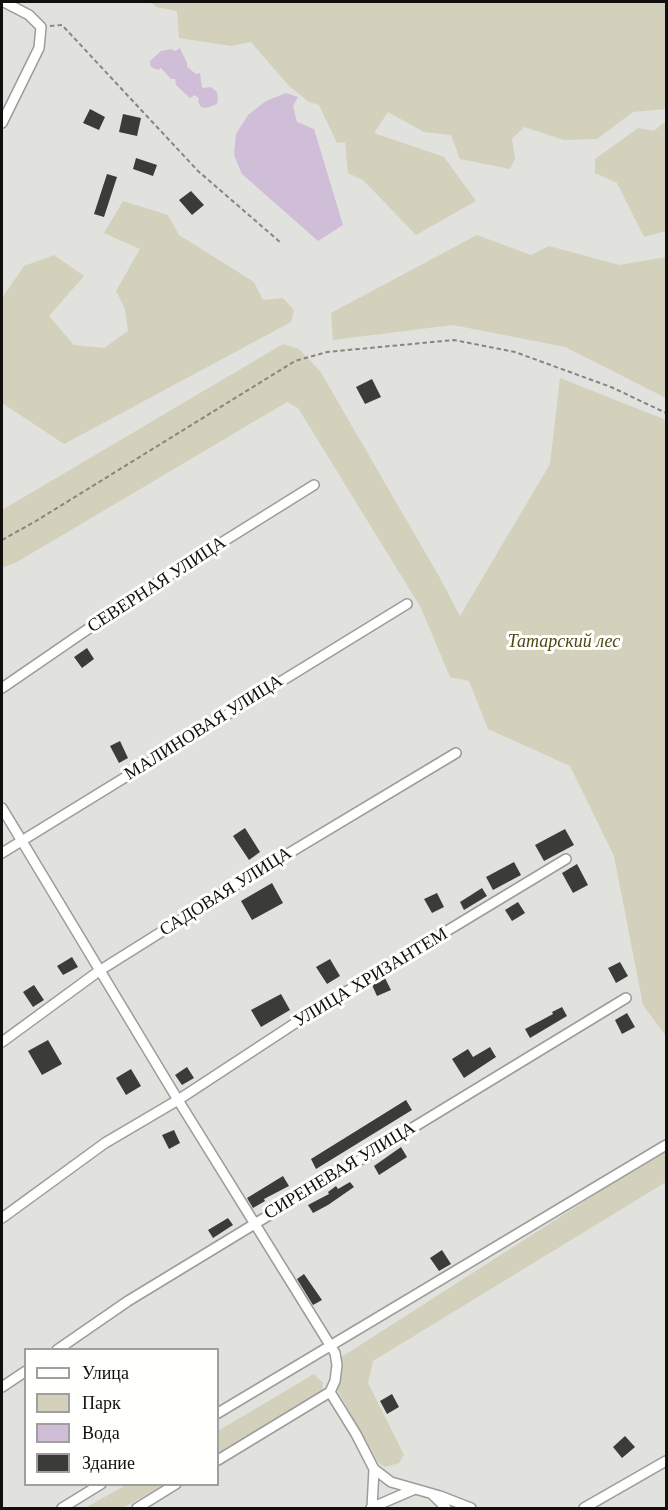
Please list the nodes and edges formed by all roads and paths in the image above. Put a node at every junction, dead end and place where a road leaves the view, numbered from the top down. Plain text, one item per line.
1 (4, 2) edge
2 (41, 27) junction
3 (2, 123) edge
4 (280, 242) dead end
5 (666, 412) edge
6 (314, 485) dead end
7 (2, 540) edge
8 (407, 604) dead end
9 (2, 688) edge
10 (456, 753) dead end
11 (2, 808) edge
12 (22, 840) junction
13 (2, 853) edge
14 (566, 859) dead end
15 (99, 971) junction
16 (626, 998) dead end
17 (2, 1042) edge
18 (178, 1100) junction
19 (666, 1145) edge
20 (2, 1218) edge
21 (254, 1224) junction
22 (330, 1344) junction
23 (60, 1348) edge
24 (24, 1372) edge
25 (2, 1387) edge
26 (330, 1392) junction
27 (219, 1412) edge
28 (219, 1459) edge
29 (666, 1461) edge
30 (374, 1468) junction
31 (99, 1486) edge
32 (174, 1486) edge
33 (415, 1489) junction
34 (432, 1494) junction
35 (372, 1508) edge
36 (62, 1509) edge
37 (137, 1509) edge
38 (446, 1509) edge
39 (471, 1509) edge
40 (584, 1509) edge

1 - 2 street
2 - 3 street
2 - 4 path
5 - 7 path
6 - 9 street, СЕВЕРНАЯ УЛИЦА
8 - 12 street, МАЛИНОВАЯ УЛИЦА
10 - 15 street, САДОВАЯ УЛИЦА
11 - 12 street
12 - 13 street, МАЛИНОВАЯ УЛИЦА
12 - 15 street
14 - 18 street, УЛИЦА ХРИЗАНТЕМ
15 - 17 street, САДОВАЯ УЛИЦА
15 - 18 street
16 - 21 street, СИРЕНЕВАЯ УЛИЦА
18 - 20 street, УЛИЦА ХРИЗАНТЕМ
18 - 21 street
19 - 22 street
21 - 22 street
21 - 23 street, СИРЕНЕВАЯ УЛИЦА
22 - 26 street
22 - 27 street
24 - 25 street
26 - 28 street
26 - 30 street
29 - 40 street
30 - 33 street
30 - 35 street
31 - 36 street
32 - 37 street
33 - 34 street
33 - 35 street
34 - 38 street
34 - 39 street

